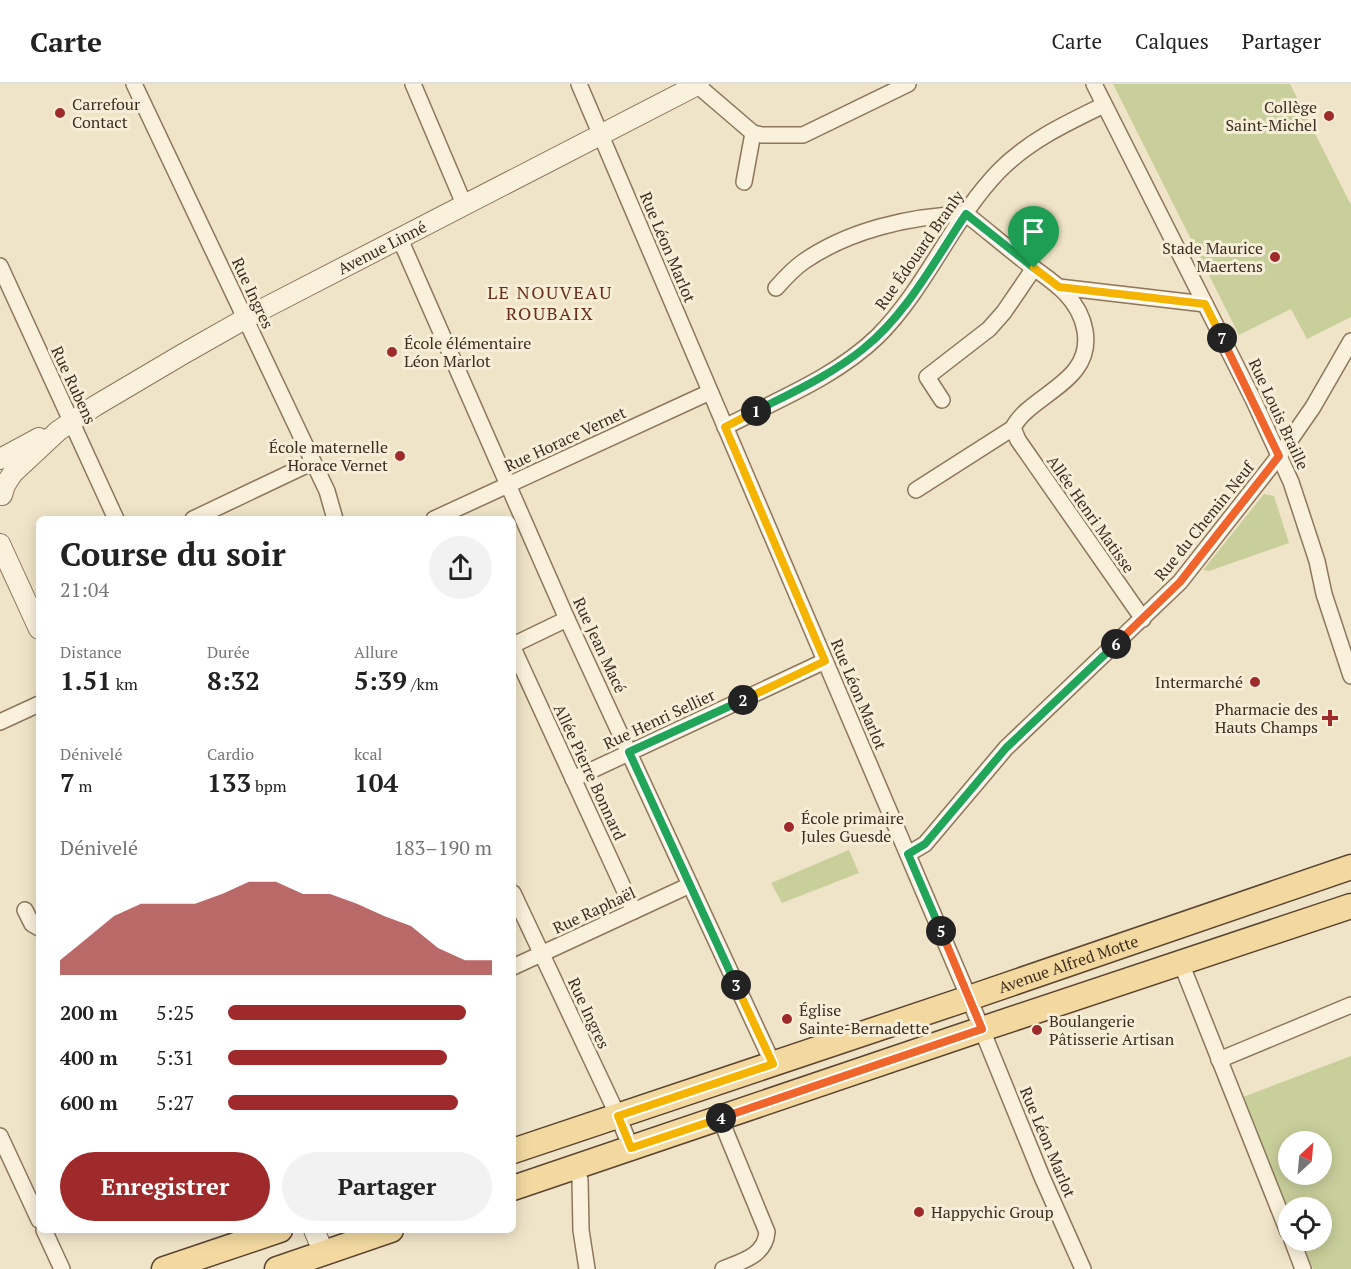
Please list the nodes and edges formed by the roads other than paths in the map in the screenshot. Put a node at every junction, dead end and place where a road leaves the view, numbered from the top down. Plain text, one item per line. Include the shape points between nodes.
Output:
1 (134, 84) edge
2 (413, 84) edge
3 (579, 84) edge
4 (908, 84) edge
5 (1094, 84) edge
6 (698, 85) edge
7 (1104, 105) junction
8 (753, 133) junction
9 (600, 135) junction
10 (744, 182) dead end
11 (464, 204) junction
12 (966, 214) junction
13 (400, 239) junction
14 (0, 266) edge
15 (1034, 268) junction
16 (1059, 287) junction
17 (5, 288) edge
18 (776, 288) dead end
19 (1205, 304) junction
20 (245, 319) junction
21 (1351, 341) edge
22 (710, 392) junction
23 (942, 400) dead end
24 (71, 422) junction
25 (725, 427) junction
26 (1013, 428) junction
27 (1279, 456) junction
28 (0, 459) edge
29 (313, 462) junction
30 (508, 485) junction
31 (916, 490) dead end
32 (1, 496) edge
33 (225, 513) edge
34 (115, 516) edge
35 (209, 516) edge
36 (334, 516) edge
37 (450, 516) edge
38 (0, 544) edge
39 (567, 619) junction
40 (1143, 619) junction
41 (36, 622) edge
42 (516, 644) edge
43 (516, 653) edge
44 (825, 661) junction
45 (1351, 676) edge
46 (36, 705) edge
47 (0, 722) edge
48 (629, 752) junction
49 (573, 779) junction
50 (908, 854) junction
51 (1351, 867) edge
52 (690, 885) junction
53 (516, 900) edge
54 (1351, 906) edge
55 (25, 910) dead end
56 (634, 911) junction
57 (36, 926) edge
58 (541, 954) junction
59 (1180, 963) junction
60 (516, 966) edge
61 (969, 998) junction
62 (1351, 1005) edge
63 (982, 1029) junction
64 (1219, 1060) junction
65 (773, 1064) junction
66 (618, 1116) junction
67 (720, 1118) junction
68 (0, 1136) edge
69 (516, 1147) edge
70 (631, 1148) junction
71 (7, 1167) edge
72 (576, 1167) junction
73 (516, 1187) edge
74 (1278, 1207) edge
75 (36, 1215) edge
76 (45, 1233) edge
77 (271, 1233) edge
78 (315, 1233) edge
79 (382, 1233) edge
80 (1297, 1251) edge
81 (324, 1253) junction
82 (62, 1269) edge
83 (164, 1269) edge
84 (277, 1269) edge
85 (587, 1269) edge
86 (723, 1269) edge
87 (1083, 1269) edge
88 (1304, 1269) edge

1 - 20 street, Rue Ingres
2 - 11 street
3 - 9 street, Rue Léon Marlot
4 - 8 street via 803,135
5 - 7 street, Rue Louis Braille
6 - 8 street
6 - 9 street, Avenue Linné
7 - 12 street, Rue Édouard Branly via 1026,148 993,178
7 - 19 street, Rue Louis Braille
8 - 10 street
9 - 11 street, Avenue Linné
9 - 22 street, Rue Léon Marlot
11 - 13 street, Avenue Linné
12 - 15 street
12 - 18 street via 861,232 805,261
12 - 25 street, Rue Édouard Branly via 906,303 871,342 832,371
13 - 20 street, Avenue Linné
13 - 30 street, Rue Jean Macé
14 - 17 street, Rue Rubens
15 - 16 street
15 - 23 street via 989,329 927,377
16 - 19 street
16 - 26 street via 1073,302 1084,324 1085,351 1070,376
17 - 24 street, Rue Rubens
19 - 27 street, Rue Louis Braille
20 - 24 street, Avenue Linné
20 - 29 street, Rue Ingres
21 - 27 street, Rue du Chemin Neuf
22 - 25 street, Rue Léon Marlot
22 - 30 street, Rue Horace Vernet
24 - 28 street, Avenue Linné
24 - 32 street, Avenue Linné via 18,468
24 - 34 street, Rue Rubens
25 - 44 street, Rue Léon Marlot
26 - 31 street
26 - 40 street, Allée Henri Matisse
27 - 40 street, Rue du Chemin Neuf via 1180,582
27 - 45 street, Rue Louis Braille via 1317,561
29 - 33 street
29 - 36 street, Rue Ingres
30 - 37 street, Rue Horace Vernet
30 - 39 street, Rue Jean Macé
33 - 35 street
38 - 41 street
39 - 42 street, Allée Pierre Bonnard
39 - 48 street, Rue Jean Macé
40 - 50 street, Rue du Chemin Neuf via 1006,748 925,844
43 - 49 street, Allée Pierre Bonnard
44 - 48 street, Rue Henri Sellier
44 - 50 street, Rue Léon Marlot
46 - 47 street
48 - 49 street, Rue Henri Sellier
48 - 52 street, Rue Jean Macé
49 - 56 street, Allée Pierre Bonnard
50 - 61 street, Rue Léon Marlot
51 - 61 main road, Avenue Alfred Motte
52 - 56 street, Rue Raphaël
52 - 65 street, Rue Jean Macé
53 - 58 street, Rue Ingres
54 - 59 main road, Avenue Alfred Motte
55 - 57 street
56 - 58 street, Rue Raphaël
58 - 60 street, Rue Raphaël
58 - 66 street, Rue Ingres
59 - 63 main road, Avenue Alfred Motte
59 - 64 street
61 - 63 street, Rue Léon Marlot
61 - 65 main road, Avenue Alfred Motte
62 - 64 street
63 - 67 main road, Avenue Alfred Motte
63 - 87 street, Rue Léon Marlot
64 - 74 street
65 - 66 main road, Avenue Alfred Motte
66 - 69 main road, Avenue Alfred Motte
66 - 70 street, Rue Ingres
67 - 70 main road, Avenue Alfred Motte
67 - 86 street via 767,1232 764,1246 756,1254
68 - 71 street
70 - 72 main road, Avenue Alfred Motte
71 - 75 street
72 - 73 main road, Avenue Alfred Motte
72 - 85 street
76 - 82 street
77 - 83 main road
78 - 81 street
79 - 81 main road
80 - 88 street
81 - 84 main road

